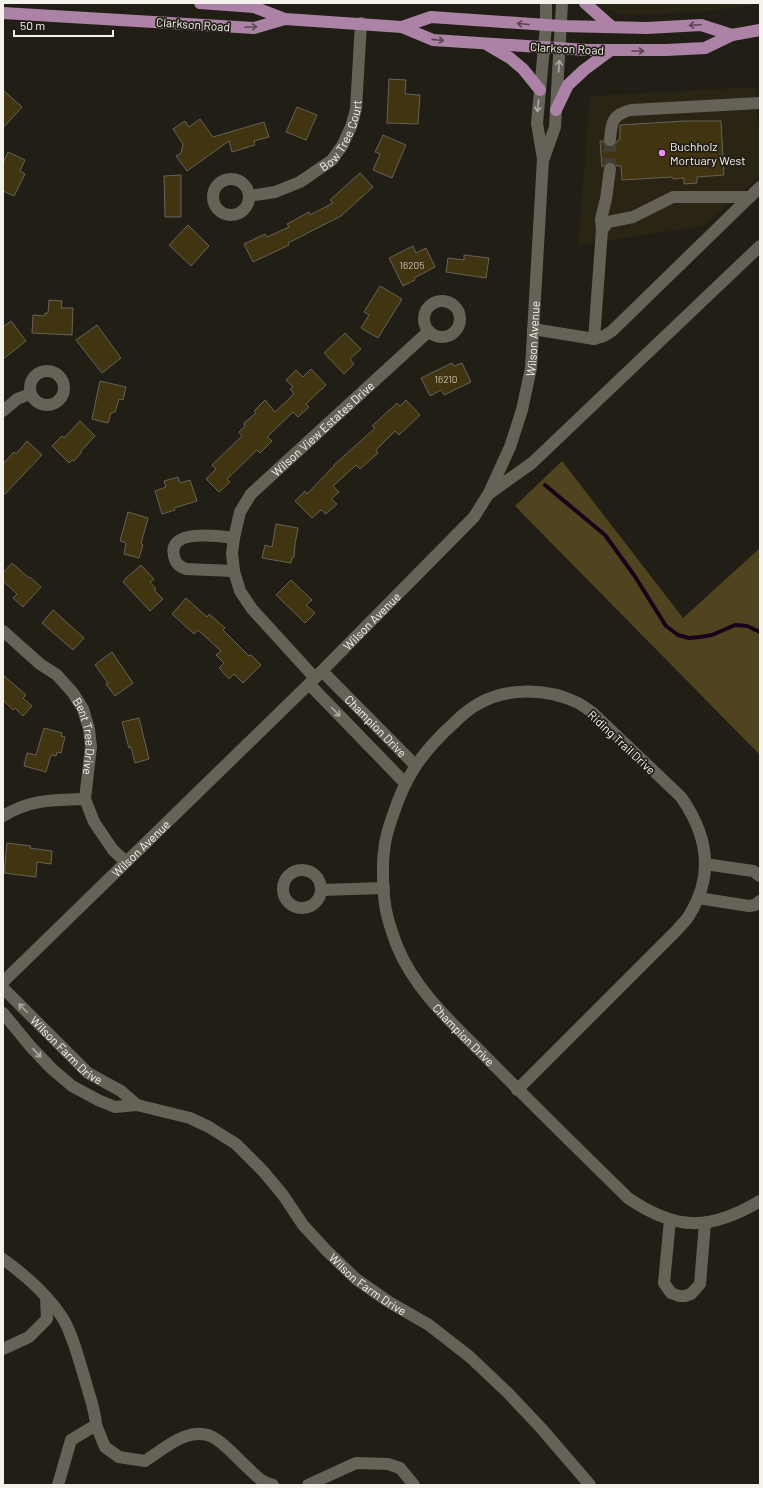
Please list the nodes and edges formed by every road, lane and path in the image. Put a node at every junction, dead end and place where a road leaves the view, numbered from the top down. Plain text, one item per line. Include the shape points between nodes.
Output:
1 (200, 3) edge
2 (546, 3) edge
3 (562, 3) edge
4 (586, 3) edge
5 (3, 13) edge
6 (285, 19) junction
7 (360, 23) junction
8 (402, 26) junction
9 (546, 26) junction
10 (561, 26) junction
11 (612, 27) junction
12 (760, 30) edge
13 (732, 35) junction
14 (485, 43) junction
15 (544, 47) junction
16 (560, 48) junction
17 (611, 50) junction
18 (540, 90) junction
19 (760, 103) edge
20 (556, 110) junction
21 (610, 140) tunnel mouth
22 (543, 159) junction
23 (610, 169) tunnel mouth
24 (760, 187) edge
25 (249, 196) dead end
26 (750, 197) junction
27 (602, 230) junction
28 (760, 246) edge
29 (533, 329) junction
30 (428, 331) dead end
31 (594, 339) junction
32 (30, 394) dead end
33 (3, 411) edge
34 (489, 493) junction
35 (234, 538) junction
36 (234, 570) junction
37 (3, 631) edge
38 (316, 678) junction
39 (415, 765) junction
40 (405, 783) junction
41 (85, 799) junction
42 (3, 816) edge
43 (126, 862) junction
44 (705, 864) junction
45 (760, 876) edge
46 (384, 888) junction
47 (321, 890) dead end
48 (698, 898) junction
49 (760, 901) edge
50 (3, 982) edge
51 (3, 988) edge
52 (3, 1013) edge
53 (517, 1090) junction
54 (137, 1105) junction
55 (760, 1201) edge
56 (670, 1220) junction
57 (705, 1223) junction
58 (3, 1259) edge
59 (46, 1297) junction
60 (3, 1349) edge
61 (96, 1425) junction
62 (58, 1485) edge
63 (273, 1485) edge
64 (308, 1485) edge
65 (414, 1485) edge
66 (590, 1485) edge

1 - 6 main road, Clarkson Road via 254,6
2 - 9 street, Wilson Avenue
3 - 10 street, Wilson Avenue
4 - 11 main road
5 -> 6 main road, Clarkson Road via 254,28
6 - 7 main road, Clarkson Road
7 - 8 main road, Clarkson Road
7 - 25 street, Bow Tree Court via 356,110 342,146 332,160 300,182 275,192
9 -> 8 main road, Clarkson Road via 431,17
8 -> 14 main road, Clarkson Road via 433,40
9 - 10 main road, Clarkson Road
9 - 15 street, Wilson Avenue
10 - 11 main road, Clarkson Road
10 - 16 street, Wilson Avenue
13 -> 11 main road, Clarkson Road via 701,25
12 - 13 main road, Clarkson Road
17 -> 13 main road, Clarkson Road via 705,48
14 - 15 main road, Clarkson Road
14 - 18 main road via 523,69
15 - 16 main road, Clarkson Road
15 - 18 street, Wilson Avenue
16 - 17 main road, Clarkson Road
20 -> 16 street, Wilson Avenue
17 - 20 main road via 568,85
18 -> 22 street, Wilson Avenue via 537,123
19 - 21 street via 621,112 610,127
20 - 22 street, Wilson Avenue via 555,127
22 - 29 street, Wilson Avenue
23 - 27 street via 601,219
24 - 26 street
26 - 27 street via 673,197 633,217 608,222
26 - 31 street via 612,331
27 - 31 street
28 - 34 street via 532,463
29 - 31 street
29 - 34 street, Wilson Avenue via 531,368 522,410 510,447
30 - 35 street, Wilson View Estates Drive via 251,494 240,512
32 - 33 street via 8,405
34 - 38 street, Wilson Avenue via 474,517
35 - 36 street, Wilson View Estates Drive
35 - 36 street via 182,538 176,543 173,552 177,563 186,569
36 - 38 street, Wilson View Estates Drive via 240,591 252,609
37 - 41 street, Bent Tree Drive via 40,664 57,675 83,709 91,747
38 - 39 street, Champion Drive
38 -> 40 street, Champion Drive
38 - 43 street, Wilson Avenue
39 - 40 street, Champion Drive
39 - 44 street, Riding Trail Drive via 444,731 478,704 517,692 559,696 579,703 594,714 680,796 691,811 704,845
40 - 46 street, Champion Drive via 384,850
41 - 42 street via 49,800 23,805
41 - 43 street, Bent Tree Drive via 94,822 113,850
43 - 50 street, Wilson Avenue
44 - 45 street via 753,871
44 - 48 street, Riding Trail Drive via 706,874
46 - 47 street
46 - 53 street, Champion Drive via 385,910 390,927 415,979 434,1004
48 - 49 street via 749,906
48 - 53 street, Riding Trail Drive via 690,914 676,930
54 -> 51 street, Wilson Farm Drive via 121,1091 88,1072
52 -> 54 street, Wilson Farm Drive via 41,1058 72,1086 115,1107
53 - 56 street, Champion Drive via 628,1198 655,1215
54 - 66 street, Wilson Farm Drive via 190,1118 236,1144 283,1195 303,1225 356,1279 429,1325 470,1357 527,1413
55 - 57 street, Champion Drive via 719,1221
56 - 57 street, Champion Drive
56 - 57 street via 664,1283 672,1293 679,1296 691,1294 700,1284
58 - 59 street
59 - 60 street via 47,1319 29,1337
59 - 61 street via 62,1318 77,1353 96,1412
61 - 62 street via 71,1440
61 - 63 street via 105,1448 119,1457 145,1461 175,1442 191,1435 203,1434 216,1439 257,1477 266,1484
64 - 65 street via 356,1463 388,1464 400,1468

